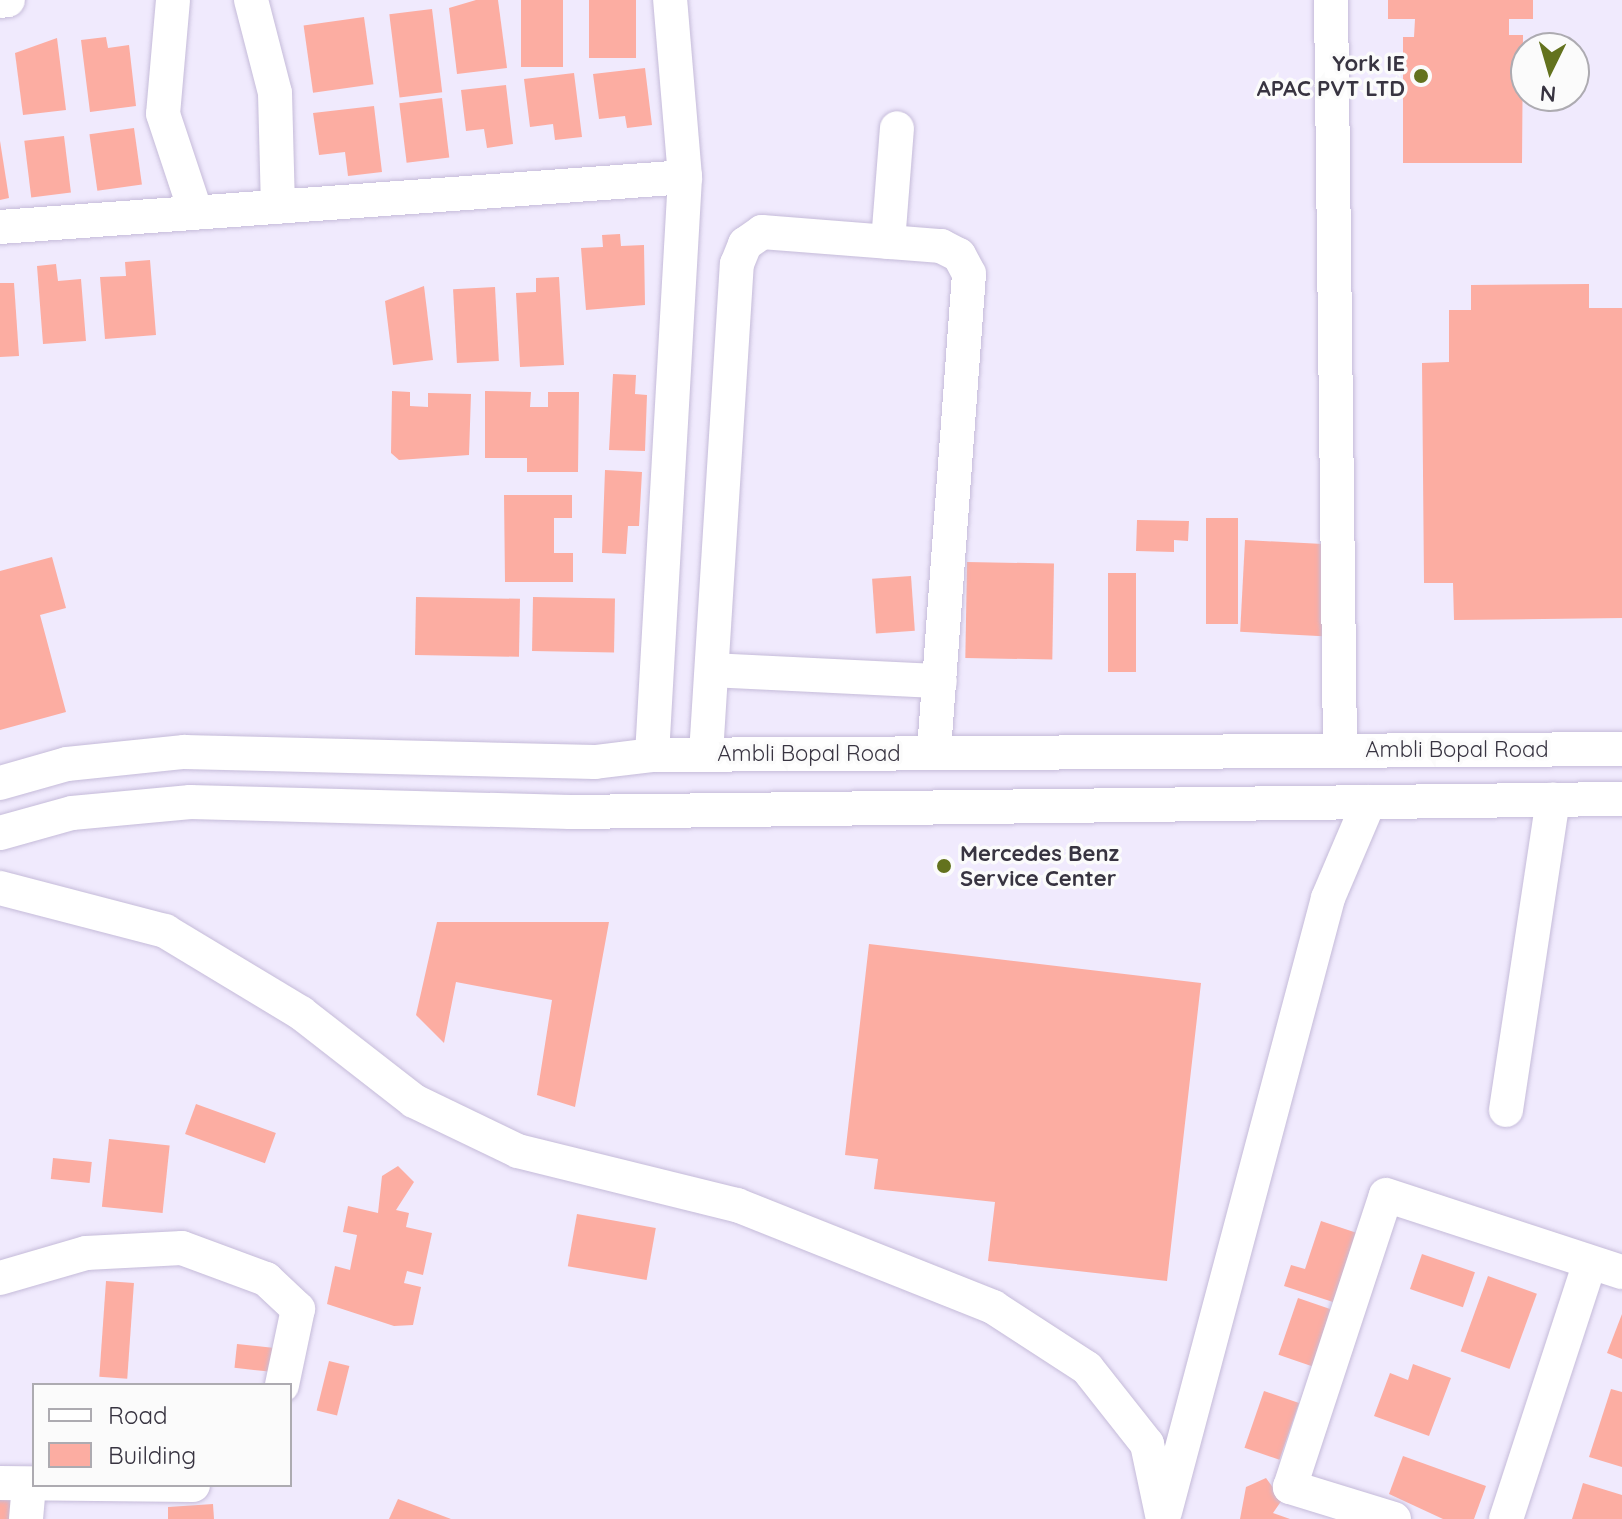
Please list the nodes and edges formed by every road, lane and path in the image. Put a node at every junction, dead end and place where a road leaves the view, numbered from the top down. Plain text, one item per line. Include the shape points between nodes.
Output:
1 (8, 0) edge
2 (173, 0) edge
3 (251, 0) edge
4 (670, 0) edge
5 (1331, 0) edge
6 (0, 1) edge
7 (897, 128) dead end
8 (685, 177) junction
9 (278, 207) junction
10 (196, 213) junction
11 (0, 227) edge
12 (888, 242) junction
13 (712, 670) junction
14 (940, 681) junction
15 (1622, 749) edge
16 (1340, 751) junction
17 (934, 753) junction
18 (706, 754) junction
19 (652, 755) junction
20 (0, 783) edge
21 (1622, 799) edge
22 (1553, 800) junction
23 (1369, 802) junction
24 (0, 833) edge
25 (0, 888) edge
26 (1506, 1110) dead end
27 (1606, 1267) edge
28 (0, 1278) edge
29 (282, 1383) edge
30 (161, 1487) edge
31 (18, 1496) edge
32 (1163, 1518) edge
33 (1394, 1519) edge
34 (1506, 1519) edge

1 - 6 street
2 - 10 street via 163,114
3 - 9 street via 275,93
4 - 8 street
5 - 16 street
7 - 12 street
8 - 9 street
8 - 19 street
9 - 10 street
10 - 11 street
12 - 13 street via 762,232 745,244 737,264
12 - 14 street via 941,246 959,255 969,274
13 - 14 street
13 - 18 street
14 - 17 street
15 - 16 street, Ambli Bopal Road
16 - 17 street, Ambli Bopal Road
17 - 18 street, Ambli Bopal Road
18 - 19 street, Ambli Bopal Road
19 - 20 street, Ambli Bopal Road via 595,762 184,752 67,764
21 - 22 street
22 - 23 street
22 - 26 street
23 - 24 street via 570,812 190,802 72,813
23 - 32 street via 1328,898
25 - 32 street via 165,931 301,1013 414,1101 518,1151 737,1205 993,1307 1087,1368 1147,1444
27 - 33 street via 1386,1195 1290,1487
27 - 34 street
28 - 29 street via 86,1253 182,1248 266,1279 298,1309
30 - 31 street

